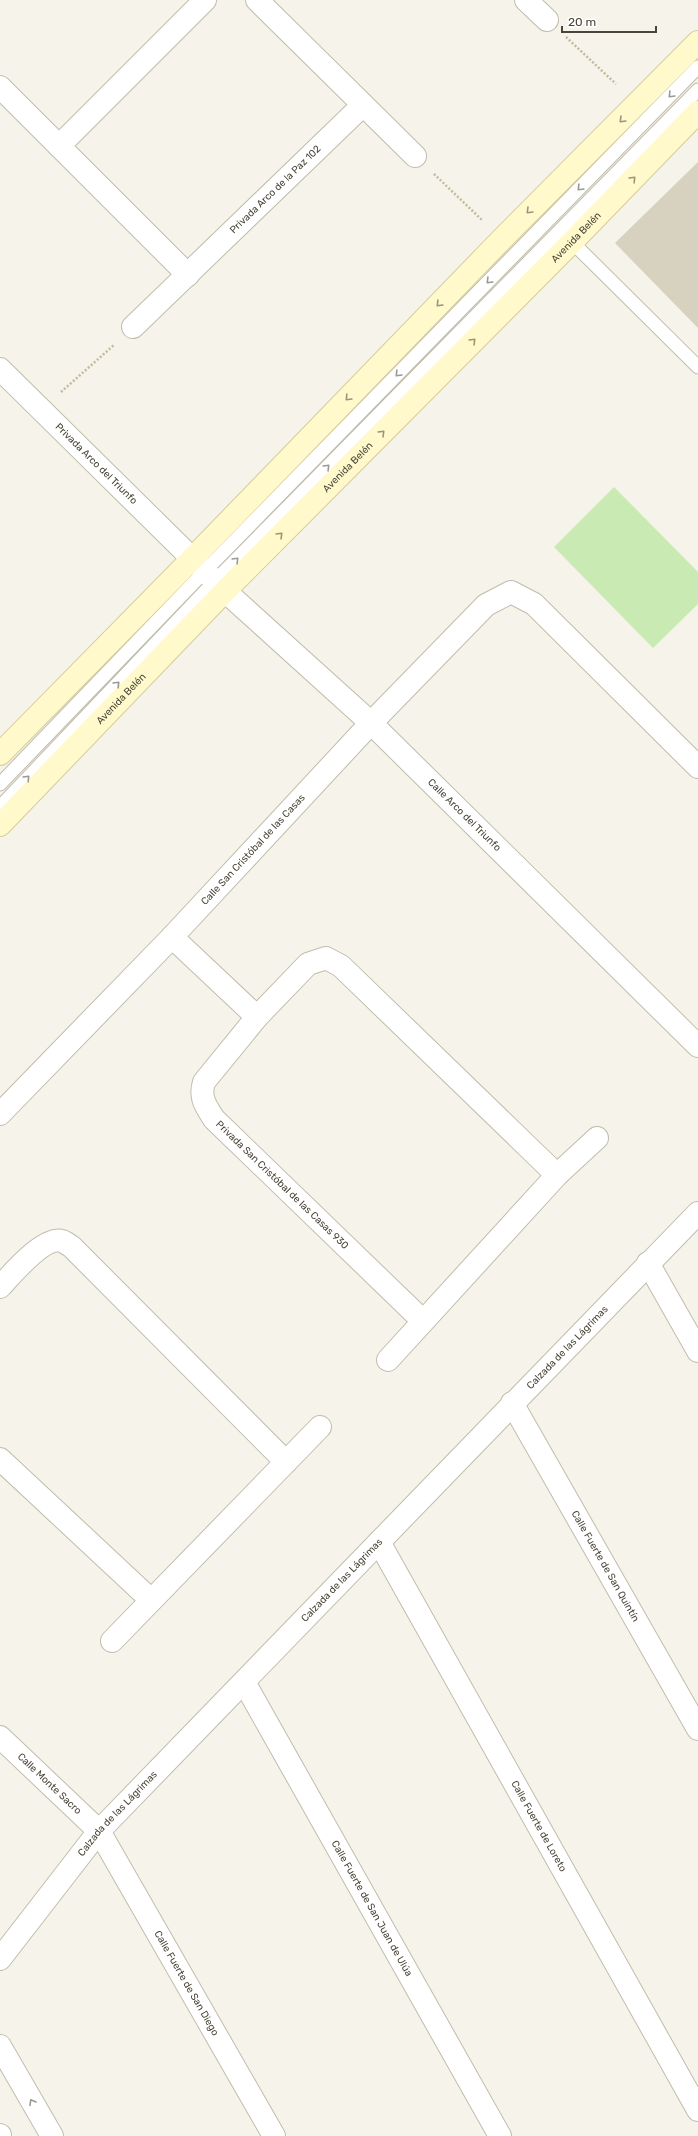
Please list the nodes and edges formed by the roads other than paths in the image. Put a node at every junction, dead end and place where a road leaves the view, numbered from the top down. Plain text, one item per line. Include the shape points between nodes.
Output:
1 (205, 0) edge
2 (257, 0) edge
3 (526, 0) edge
4 (547, 20) road end
5 (698, 42) edge
6 (698, 67) edge
7 (0, 89) edge
8 (698, 90) edge
9 (363, 105) junction
10 (698, 112) edge
11 (59, 146) junction
12 (415, 156) road end
13 (572, 242) junction
14 (188, 275) junction
15 (133, 327) road end
16 (698, 367) edge
17 (0, 369) edge
18 (209, 575) junction
19 (371, 723) junction
20 (0, 754) edge
21 (698, 767) edge
22 (0, 784) edge
23 (0, 806) edge
24 (0, 825) edge
25 (172, 937) junction
26 (257, 1017) junction
27 (698, 1046) edge
28 (0, 1114) edge
29 (597, 1138) dead end
30 (557, 1175) junction
31 (698, 1213) edge
32 (648, 1263) junction
33 (0, 1287) edge
34 (423, 1321) junction
35 (698, 1351) edge
36 (388, 1360) dead end
37 (512, 1403) junction
38 (320, 1427) dead end
39 (0, 1458) edge
40 (286, 1462) junction
41 (380, 1542) junction
42 (151, 1600) junction
43 (112, 1640) dead end
44 (244, 1682) junction
45 (698, 1729) edge
46 (0, 1737) edge
47 (99, 1830) junction
48 (0, 1959) edge
49 (0, 2046) edge
50 (690, 2080) edge
51 (698, 2110) edge
52 (52, 2136) edge
53 (274, 2136) edge
54 (500, 2136) edge

1 - 11 street
2 - 9 street
3 - 4 street
5 -> 18 main road, Avenida Belén via 502,239
6 -> 18 lane
7 - 11 street
18 -> 8 lane
9 - 12 street
9 - 14 street, Privada Arco de la Paz 102
13 -> 10 main road, Avenida Belén
11 - 14 street
13 - 16 lane
18 -> 13 main road, Avenida Belén
14 - 15 street, Privada Arco de la Paz 102
17 - 18 street, Privada Arco del Triunfo
18 - 19 street, Calle Arco del Triunfo
18 - 20 main road, Avenida Belén
18 - 22 lane
23 -> 18 lane
18 - 24 main road, Avenida Belén
19 - 21 street, Calle San Cristóbal de las Casas via 486,606 511,592 534,604
19 - 25 street, Calle San Cristóbal de las Casas
19 - 27 street, Calle Arco del Triunfo
25 - 26 street
25 - 28 street, Calle San Cristóbal de las Casas
26 - 30 street, Privada San Cristóbal de las Casas 930 via 308,964 326,958 341,966
26 - 34 street, Privada San Cristóbal de las Casas 930 via 204,1082 201,1092 203,1102 214,1119
29 - 30 street
30 - 34 street
31 - 32 street, Calzada de las Lágrimas
32 - 35 street
32 - 37 street, Calzada de las Lágrimas
33 - 40 street via 38,1250 54,1241 62,1241 72,1247
34 - 36 street
37 - 41 street, Calzada de las Lágrimas
37 - 45 street, Calle Fuerte de San Quintín
38 - 40 street
39 - 42 street
40 - 42 street
41 - 44 street, Calzada de las Lágrimas
41 - 50 street, Calle Fuerte de Loreto
42 - 43 street
44 - 47 street, Calzada de las Lágrimas
44 - 54 street, Calle Fuerte de San Juan de Ulúa
46 - 47 street, Calle Monte Sacro
47 - 48 street, Calzada de las Lágrimas
47 - 53 street, Calle Fuerte de San Diego
52 -> 49 street
50 - 51 street, Calle Fuerte de Loreto

